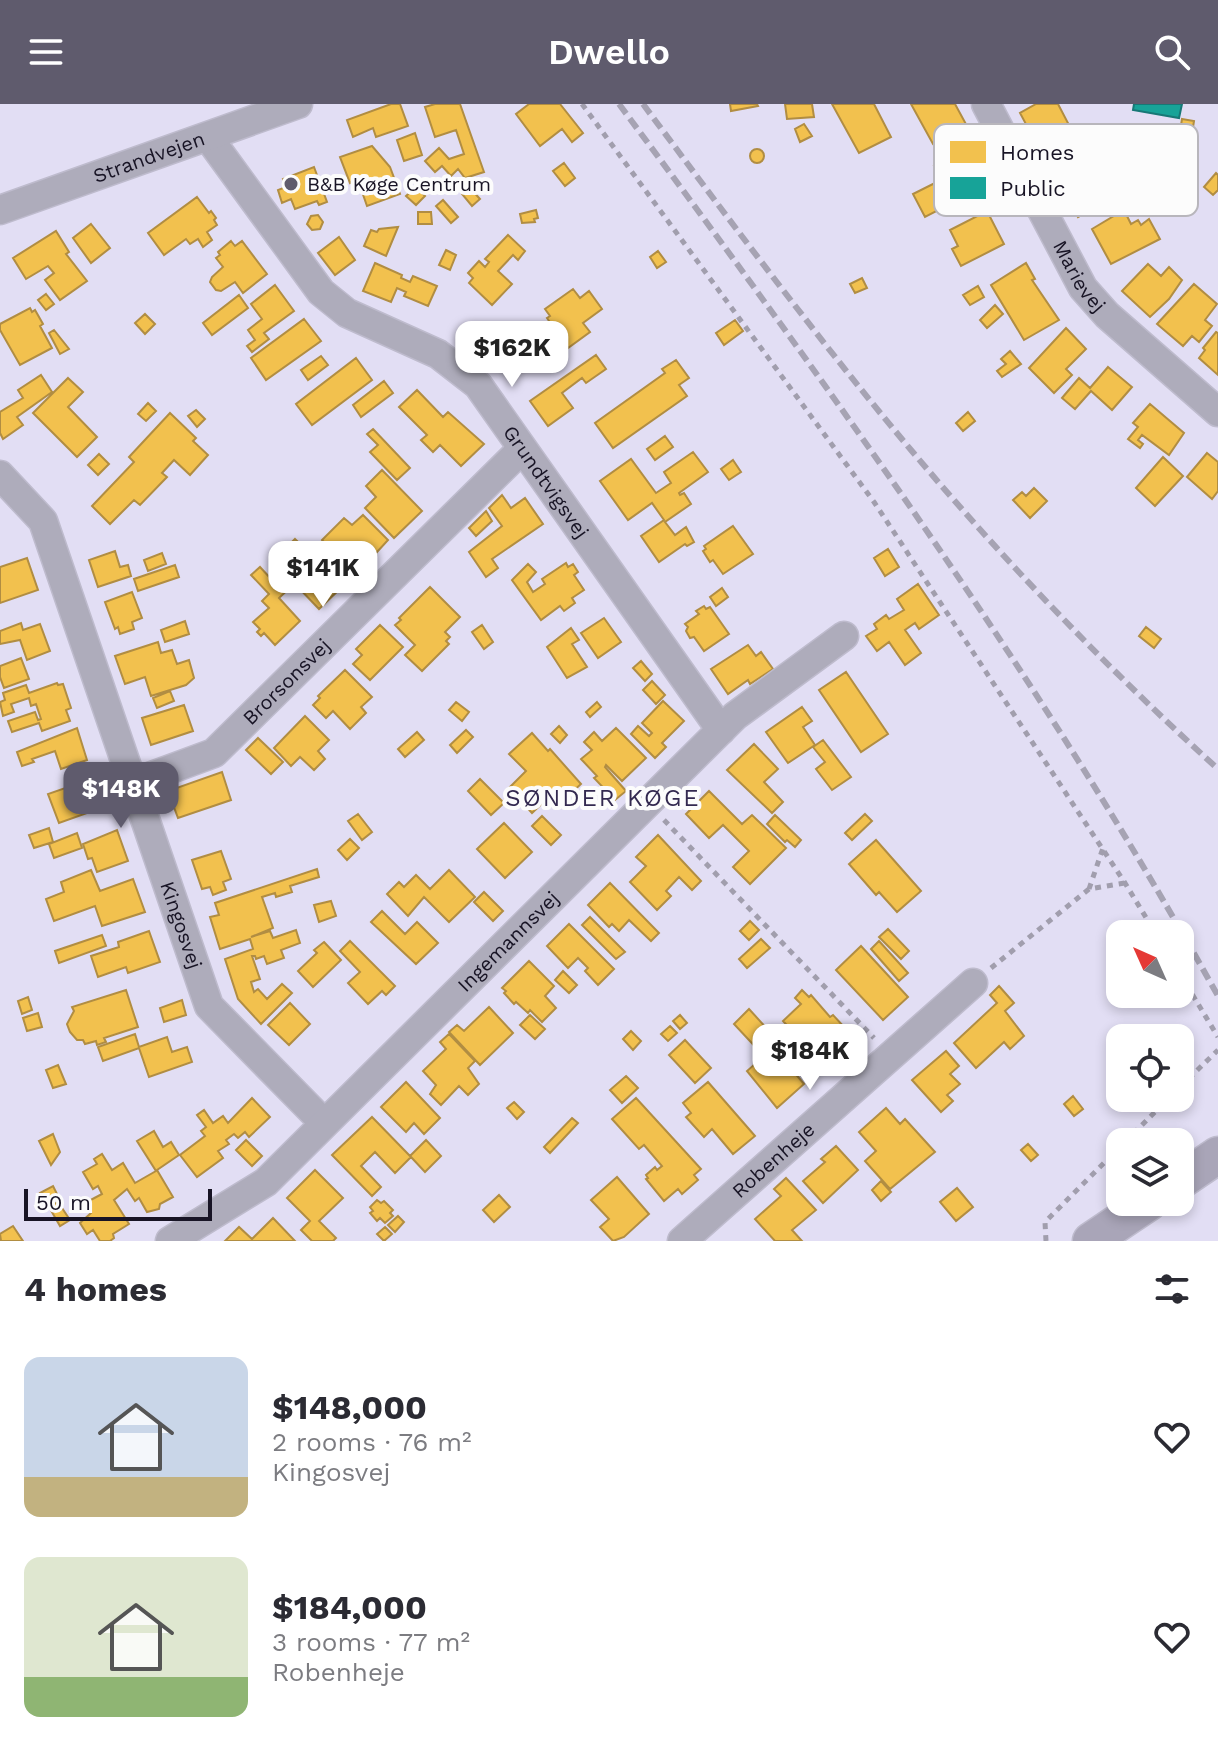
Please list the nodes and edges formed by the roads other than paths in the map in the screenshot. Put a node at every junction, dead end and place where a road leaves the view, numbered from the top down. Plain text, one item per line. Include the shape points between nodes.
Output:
1 (298, 104) edge
2 (986, 104) edge
3 (997, 124) edge
4 (208, 137) junction
5 (0, 210) edge
6 (1045, 216) edge
7 (1218, 412) edge
8 (522, 449) junction
9 (0, 475) edge
10 (844, 636) dead end
11 (721, 730) junction
12 (133, 783) junction
13 (973, 983) road end
14 (324, 1123) junction
15 (1217, 1156) edge
16 (1194, 1172) edge
17 (1128, 1216) edge
18 (170, 1241) edge
19 (682, 1241) edge
20 (1091, 1241) edge

1 - 4 street, Strandvejen
2 - 3 street, Marievej
4 - 5 street, Strandvejen
4 - 8 street, Grundtvigsvej via 321,292 347,313 438,354 478,385
6 - 7 street, Marievej via 1083,288
8 - 11 street, Grundtvigsvej
8 - 12 street, Brorsonsvej via 214,753
9 - 12 street, Kingosvej via 43,521
10 - 11 street, Ingemannsvej
11 - 14 street, Ingemannsvej
12 - 14 street, Kingosvej via 209,1006
13 - 19 street, Robenheje
14 - 18 street, Ingemannsvej via 266,1182
15 - 16 main road
17 - 20 main road

